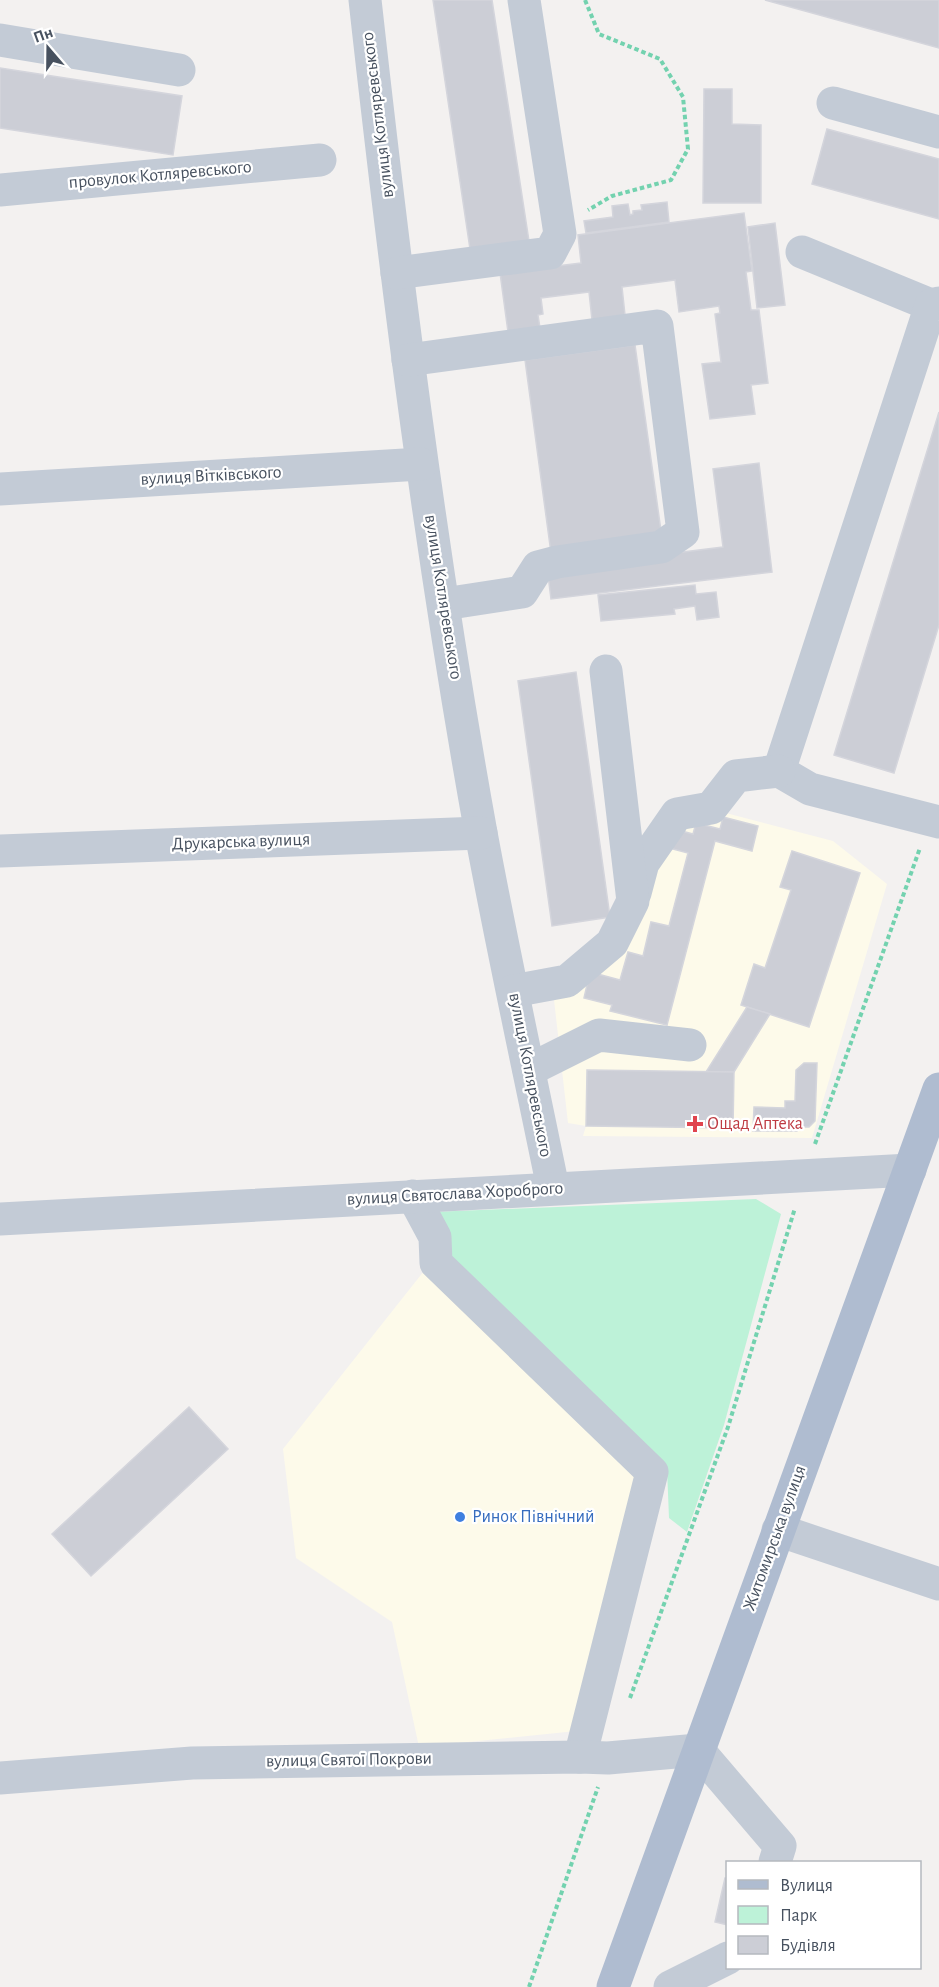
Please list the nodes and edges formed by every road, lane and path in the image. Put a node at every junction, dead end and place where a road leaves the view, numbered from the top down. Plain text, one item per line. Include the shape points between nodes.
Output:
1 (365, 0) edge
2 (524, 0) edge
3 (585, 0) edge
4 (0, 40) edge
5 (179, 70) dead end
6 (833, 104) dead end
7 (939, 132) edge
8 (320, 160) dead end
9 (0, 190) edge
10 (560, 234) junction
11 (802, 252) dead end
12 (397, 273) junction
13 (935, 304) edge
14 (408, 360) junction
15 (421, 464) junction
16 (0, 489) edge
17 (444, 604) junction
18 (606, 671) dead end
19 (778, 771) junction
20 (935, 820) edge
21 (481, 833) junction
22 (0, 851) edge
23 (633, 901) junction
24 (513, 991) junction
25 (690, 1045) dead end
26 (529, 1070) junction
27 (939, 1089) edge
28 (910, 1170) junction
29 (804, 1175) junction
30 (553, 1188) junction
31 (413, 1196) junction
32 (0, 1219) edge
33 (778, 1530) junction
34 (939, 1584) edge
35 (628, 1703) dead end
36 (698, 1750) junction
37 (594, 1757) junction
38 (0, 1778) edge
39 (776, 1861) edge
40 (726, 1959) edge
41 (530, 1987) edge
42 (613, 1987) edge
43 (670, 1987) edge

1 - 12 street, вулиця Котляревського
2 - 10 street
3 - 10 path via 599,34 660,59 683,97 688,148 670,180 612,196 570,221
4 - 5 street
6 - 7 street
8 - 9 street, провулок Котляревського
10 - 12 street via 550,253
11 - 13 street
12 - 14 street, вулиця Котляревського
13 - 19 street
14 - 15 street, вулиця Котляревського
14 - 17 street via 657,326 682,532 661,547 538,567 522,592
15 - 16 street, вулиця Вітківського
15 - 17 street, вулиця Котляревського
17 - 21 street, вулиця Котляревського
18 - 23 street
19 - 20 street via 810,789
19 - 23 street via 736,776 711,808 677,814 643,863
20 - 29 path
21 - 22 street, Друкарська вулиця
21 - 24 street, вулиця Котляревського
23 - 24 street via 612,943 567,981
24 - 26 street, вулиця Котляревського
25 - 26 street via 598,1035
26 - 30 street, вулиця Котляревського
27 - 28 main road, Житомирська вулиця
28 - 29 street, вулиця Святослава Хороброго
28 - 33 main road, Житомирська вулиця
29 - 30 street, вулиця Святослава Хороброго
29 - 35 path via 728,1427
30 - 31 street, вулиця Святослава Хороброго
31 - 32 street, вулиця Святослава Хороброго
31 - 37 street via 435,1238 436,1263 652,1472
33 - 34 street
33 - 36 main road, Житомирська вулиця
36 - 37 street, вулиця Святої Покрови
36 - 39 street via 780,1846
36 - 42 main road, Житомирська вулиця
37 - 38 street, вулиця Святої Покрови via 192,1763
37 - 41 path
40 - 43 street

